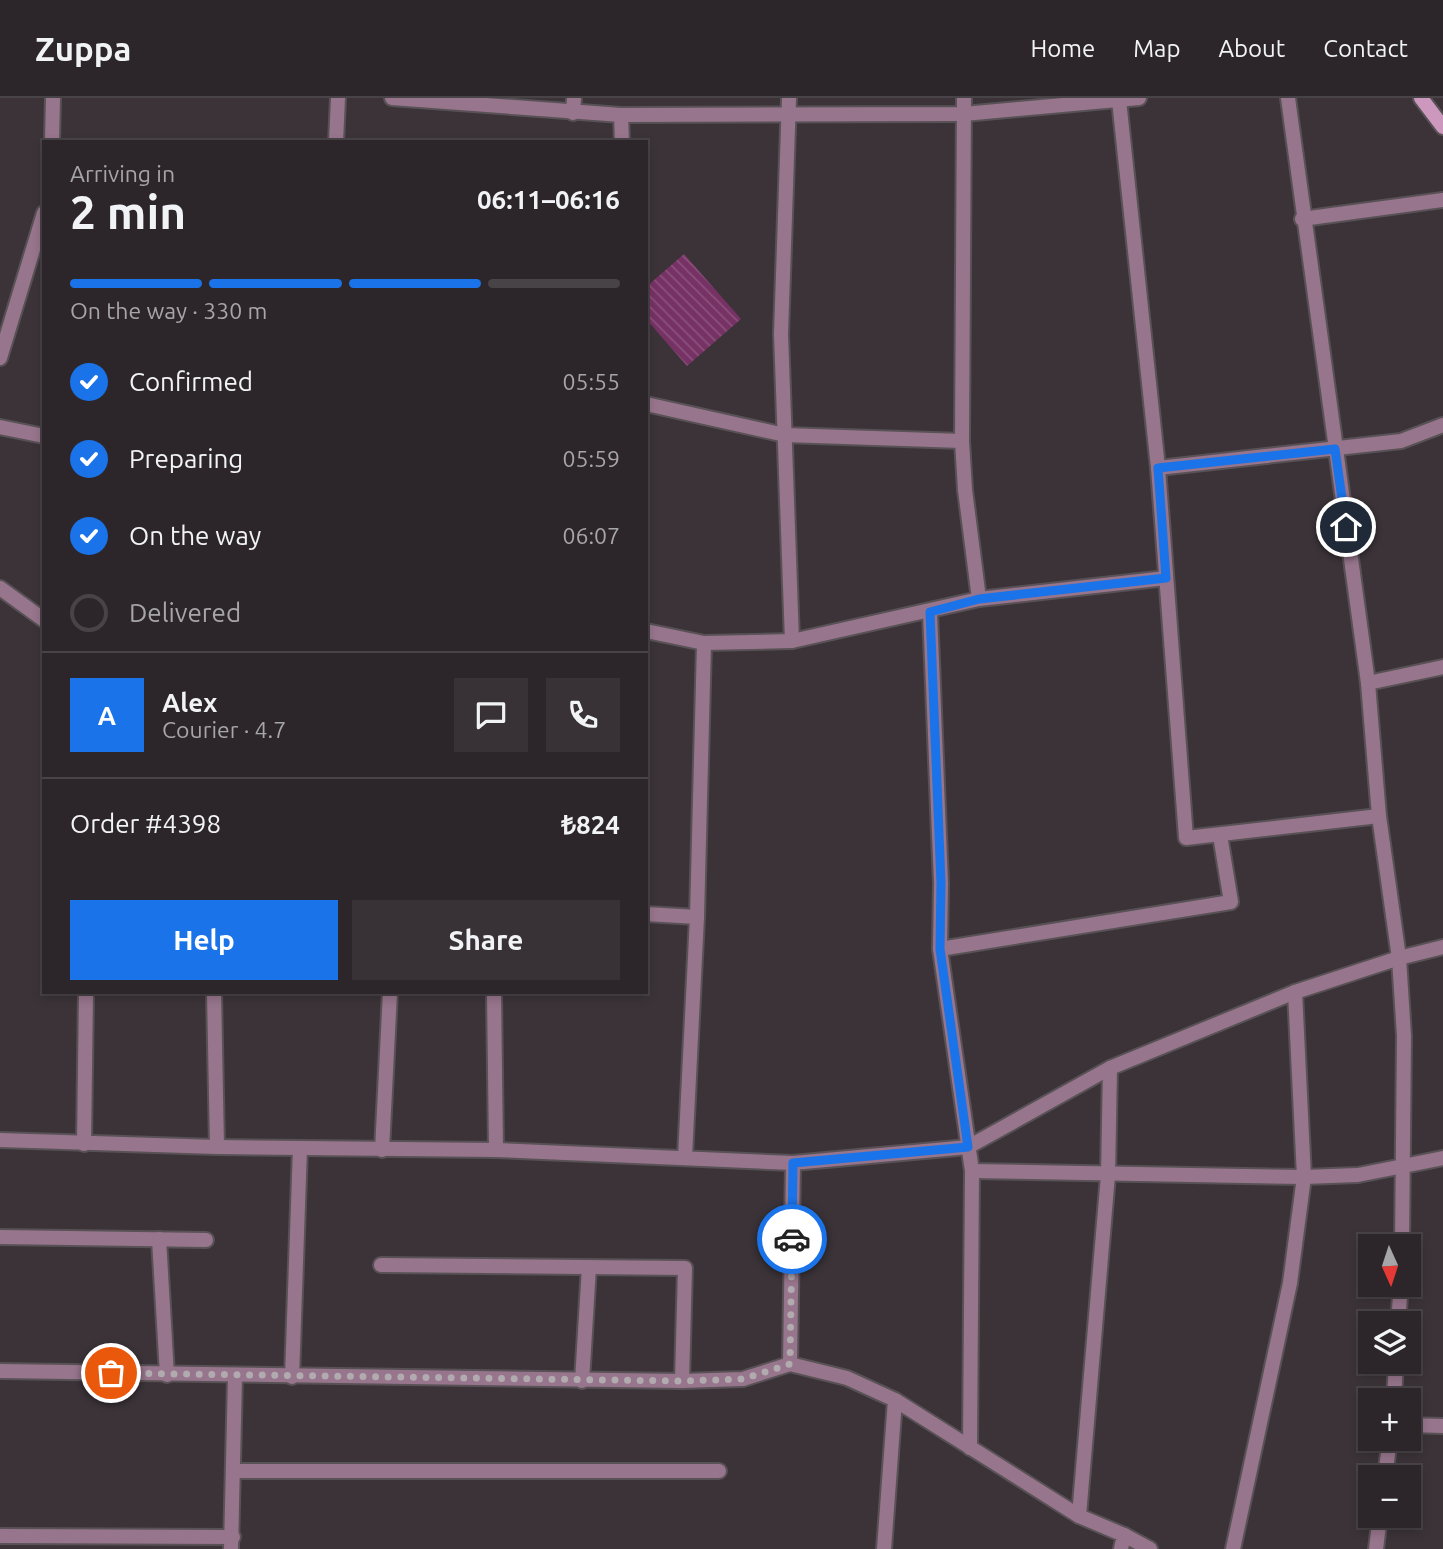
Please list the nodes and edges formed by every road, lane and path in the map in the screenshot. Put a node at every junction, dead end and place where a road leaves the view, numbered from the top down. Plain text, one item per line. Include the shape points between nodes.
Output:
1 (53, 98) edge
2 (338, 98) edge
3 (391, 98) edge
4 (789, 98) edge
5 (964, 98) edge
6 (1139, 98) edge
7 (1288, 98) edge
8 (1421, 98) edge
9 (1119, 100) junction
10 (573, 105) edge
11 (788, 114) junction
12 (964, 114) junction
13 (621, 115) junction
14 (1443, 127) edge
15 (52, 140) edge
16 (336, 140) edge
17 (622, 140) edge
18 (1443, 200) edge
19 (1302, 219) junction
20 (42, 225) edge
21 (39, 244) edge
22 (0, 358) edge
23 (648, 404) edge
24 (1443, 425) edge
25 (0, 427) edge
26 (785, 435) junction
27 (42, 436) edge
28 (962, 441) junction
29 (1335, 449) junction
30 (1158, 468) junction
31 (1166, 578) junction
32 (0, 588) edge
33 (979, 599) junction
34 (930, 612) junction
35 (42, 619) edge
36 (648, 631) edge
37 (792, 641) junction
38 (704, 643) junction
39 (1443, 667) edge
40 (1368, 683) junction
41 (1380, 816) junction
42 (1220, 835) junction
43 (648, 914) edge
44 (697, 917) junction
45 (1443, 947) edge
46 (940, 949) junction
47 (1399, 958) junction
48 (1295, 992) junction
49 (86, 994) edge
50 (214, 994) edge
51 (390, 994) edge
52 (494, 994) edge
53 (1110, 1068) junction
54 (0, 1140) edge
55 (83, 1144) junction
56 (217, 1147) junction
57 (968, 1147) junction
58 (300, 1148) junction
59 (382, 1150) junction
60 (496, 1150) junction
61 (685, 1157) junction
62 (1443, 1158) edge
63 (793, 1163) junction
64 (1404, 1165) junction
65 (972, 1171) junction
66 (1108, 1175) junction
67 (1304, 1177) junction
68 (1402, 1234) edge
69 (0, 1237) edge
70 (159, 1239) junction
71 (206, 1240) dead end
72 (381, 1265) dead end
73 (589, 1267) junction
74 (790, 1364) junction
75 (0, 1371) edge
76 (167, 1375) junction
77 (235, 1376) junction
78 (292, 1377) junction
79 (582, 1381) junction
80 (682, 1381) junction
81 (895, 1399) junction
82 (1421, 1425) edge
83 (1443, 1426) edge
84 (970, 1448) junction
85 (234, 1471) junction
86 (719, 1471) dead end
87 (1079, 1516) junction
88 (1379, 1528) edge
89 (0, 1536) edge
90 (1123, 1542) edge
91 (232, 1543) edge
92 (884, 1549) edge
93 (1150, 1549) edge
94 (1233, 1549) edge
95 (1376, 1549) edge

1 - 15 street
2 - 16 street
3 - 10 street
4 - 11 street
5 - 12 street
6 - 9 street
7 - 19 street
8 - 14 street
9 - 12 street
9 - 30 street
10 - 13 street
11 - 12 street
11 - 13 street
11 - 26 street via 782,334
12 - 28 street
13 - 17 street
18 - 19 street
19 - 29 street
20 - 21 street
21 - 22 street
23 - 26 street
24 - 29 street via 1401,441
25 - 27 street
26 - 28 street
26 - 37 street
28 - 33 street
29 - 30 street
29 - 40 street
30 - 31 street
31 - 33 street
31 - 42 street via 1186,838
32 - 35 street
33 - 34 street
34 - 37 street
34 - 46 street
36 - 38 street
37 - 38 street
38 - 44 street
39 - 40 street
40 - 41 street
41 - 42 street
41 - 47 street
42 - 46 street via 1231,902
43 - 44 street
44 - 61 street
45 - 47 street
46 - 57 street
47 - 48 street
47 - 64 street
48 - 53 street
48 - 67 street
49 - 55 street
50 - 56 street
51 - 59 street
52 - 60 street
53 - 57 street
53 - 66 street
54 - 55 street
55 - 56 street
56 - 58 street
57 - 63 street
57 - 65 street
58 - 59 street
58 - 78 street
59 - 60 street
60 - 61 street
61 - 63 street
62 - 64 street
63 - 74 street
64 - 67 street via 1357,1175
64 - 68 street
65 - 66 street
65 - 84 street
66 - 67 street
66 - 87 street
67 - 94 street via 1290,1283
69 - 70 street
70 - 71 street
70 - 76 street
72 - 73 street
73 - 79 street
73 - 80 street via 685,1268
74 - 80 street via 743,1379
74 - 81 street via 847,1378
75 - 76 street
76 - 77 street
77 - 78 street
77 - 85 street
78 - 79 street
79 - 80 street
81 - 84 street
81 - 92 street
82 - 83 street
84 - 87 street
85 - 86 street
85 - 91 street
87 - 90 street
88 - 95 street
89 - 91 street
90 - 93 street

